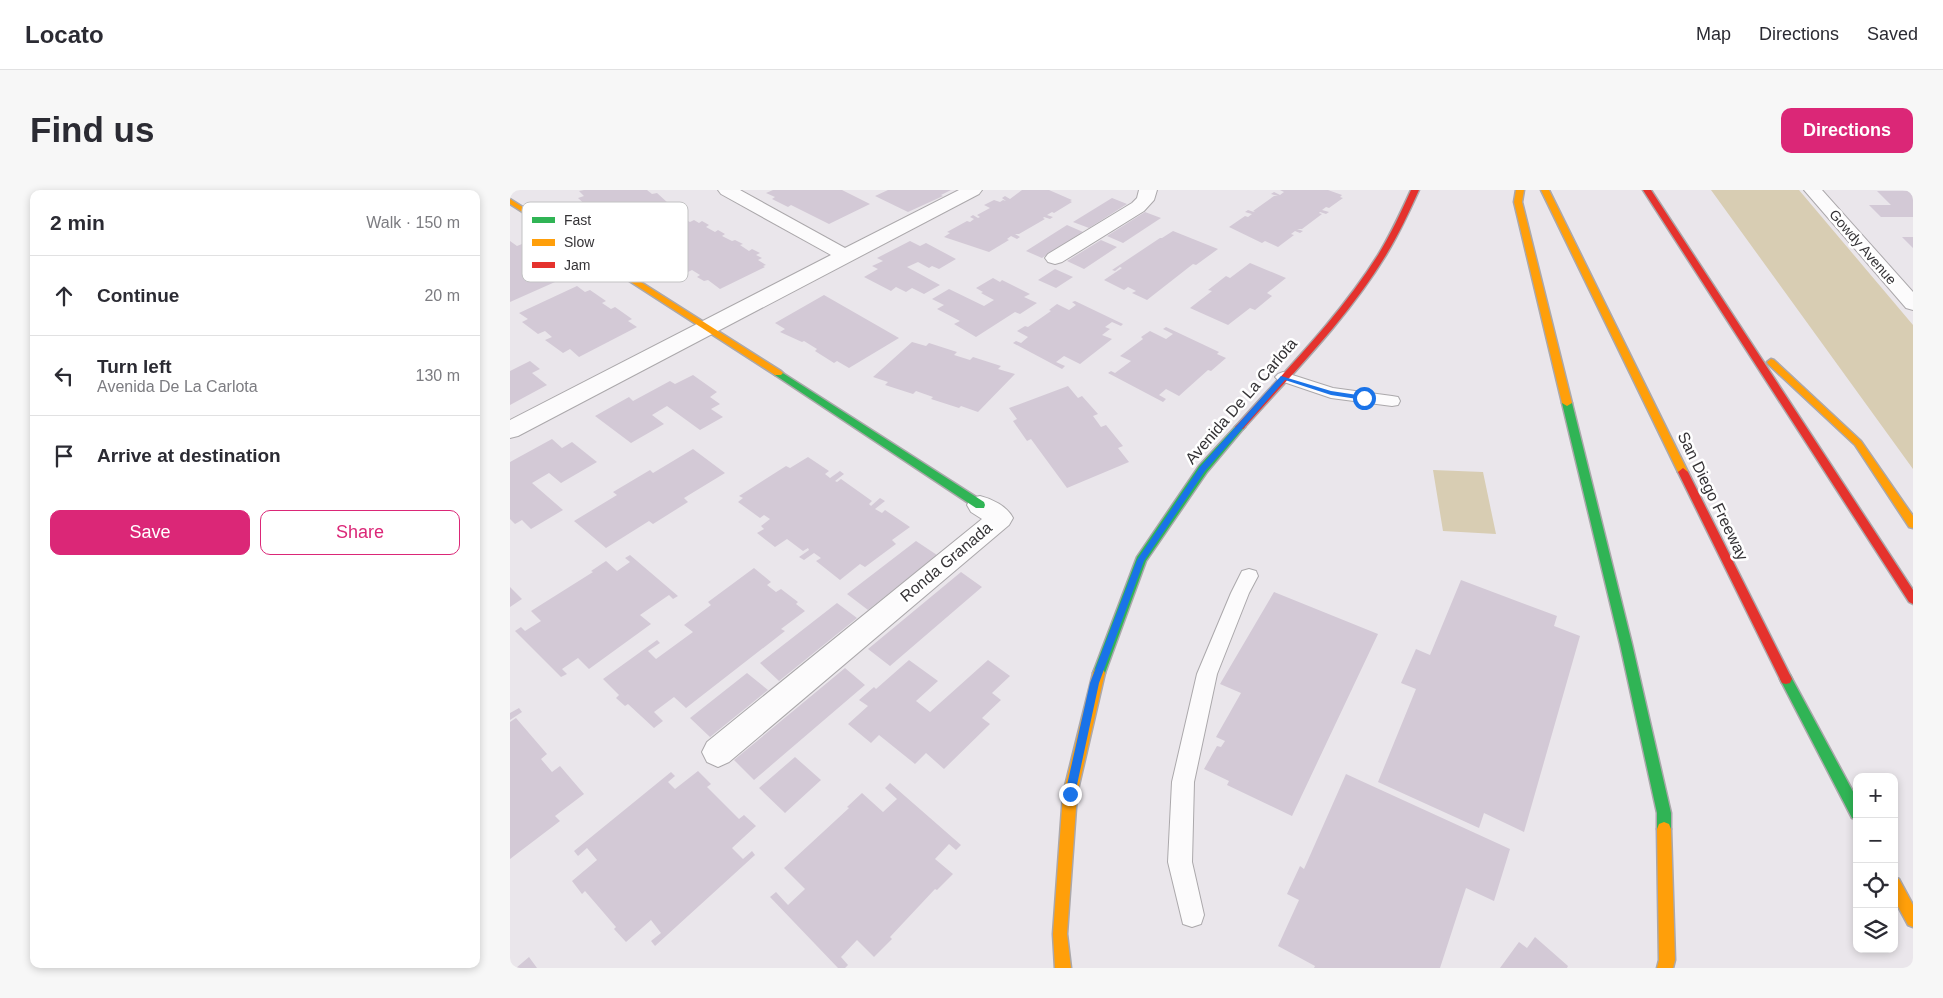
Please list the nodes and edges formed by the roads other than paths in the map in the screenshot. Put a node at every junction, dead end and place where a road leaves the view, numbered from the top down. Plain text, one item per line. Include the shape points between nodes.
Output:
1 (727, 190) edge
2 (973, 190) edge
3 (1148, 190) edge
4 (1415, 190) edge
5 (1520, 190) edge
6 (1545, 190) edge
7 (1648, 190) edge
8 (1813, 190) edge
9 (510, 201) edge
10 (522, 209) edge
11 (844, 255) junction
12 (1055, 258) dead end
13 (637, 282) edge
14 (1913, 304) edge
15 (709, 328) junction
16 (1740, 334) junction
17 (1283, 377) junction
18 (1392, 401) dead end
19 (510, 430) edge
20 (980, 505) joint
21 (1913, 524) edge
22 (1250, 576) dead end
23 (1913, 599) edge
24 (718, 752) dead end
25 (1853, 805) edge
26 (1898, 892) edge
27 (1192, 915) dead end
28 (1913, 920) edge
29 (1062, 968) edge
30 (1665, 968) edge

1 - 11 street
2 - 11 street
3 - 12 street via 1145,200 1138,206
4 - 17 main road, Avenida De La Carlota via 1382,255 1348,303
5 - 30 main road via 1518,202 1664,813 1668,960
6 - 25 main road, San Diego Freeway via 1764,638
7 - 16 main road
8 - 14 street, Gowdy Avenue
9 - 10 main road, Ronda Granada
11 - 15 street
13 - 15 main road, Ronda Granada
15 - 19 street
15 - 20 main road, Ronda Granada
16 - 21 main road via 1858,443
16 - 23 main road
17 - 18 lane via 1331,393
17 - 29 main road, Avenida De La Carlota via 1203,469 1141,560 1098,674 1070,794 1060,934
20 - 24 street, Ronda Granada via 1000,518
22 - 27 lane via 1240,592 1207,674 1183,782 1180,862
26 - 28 main road

